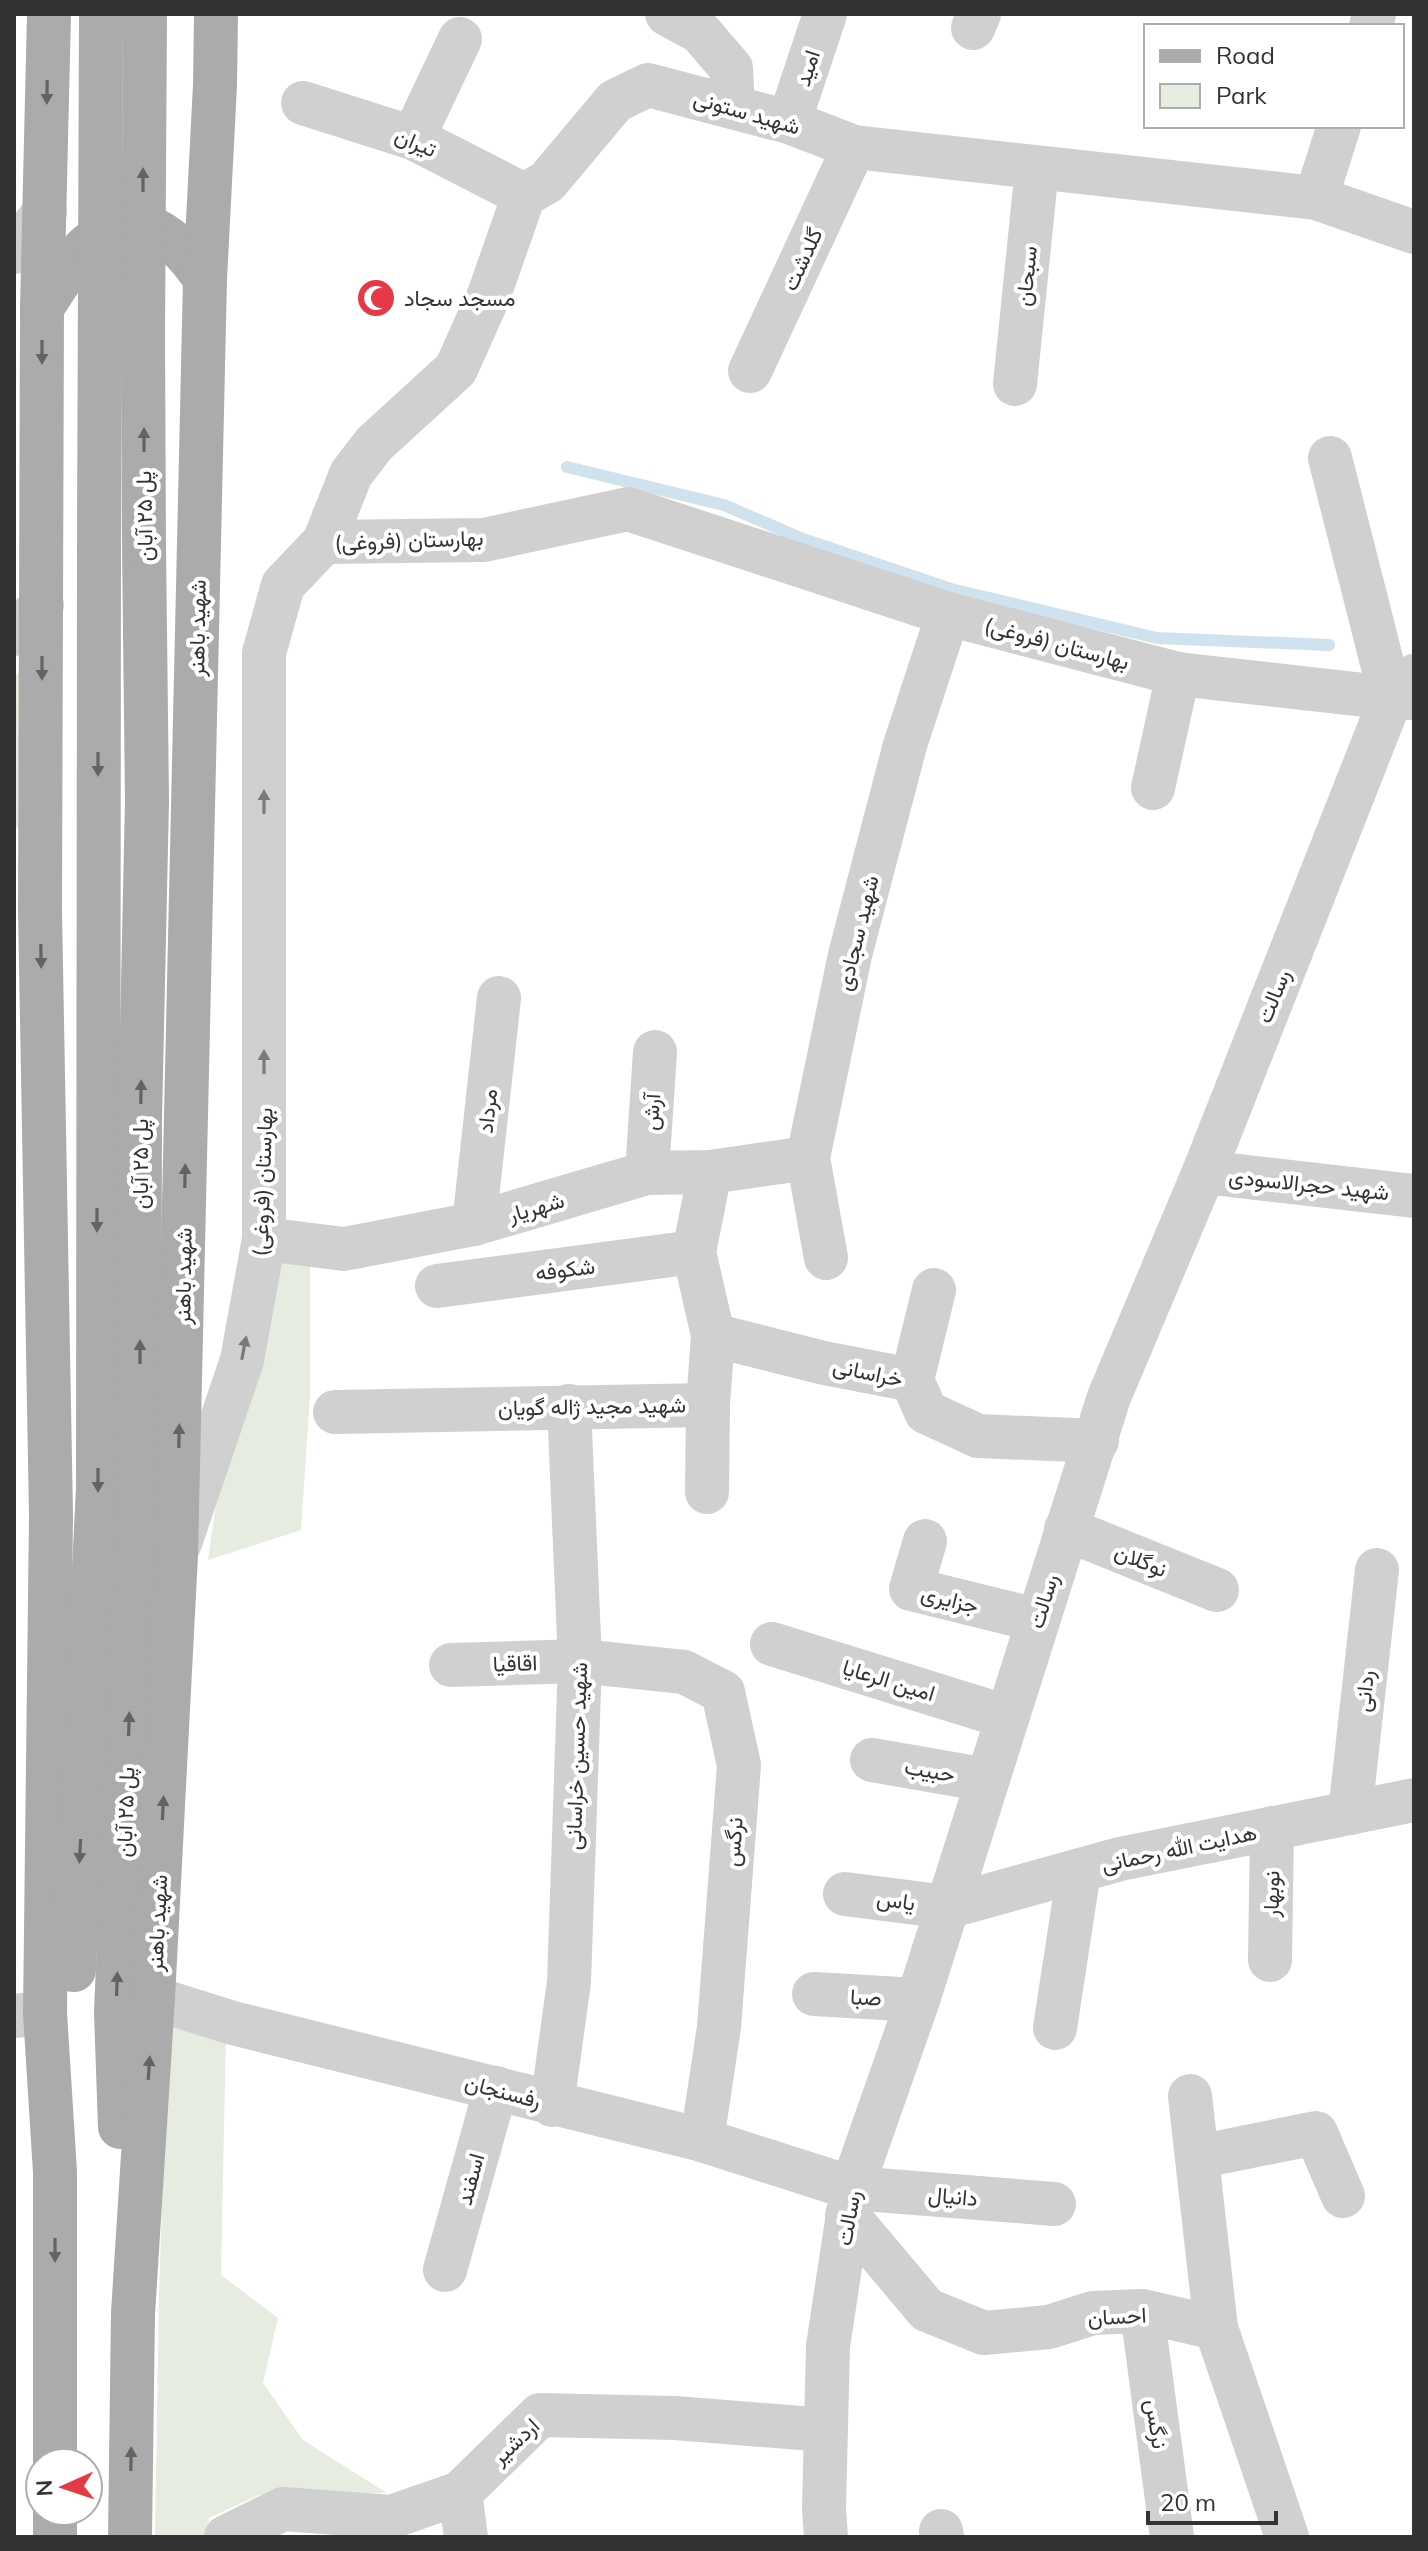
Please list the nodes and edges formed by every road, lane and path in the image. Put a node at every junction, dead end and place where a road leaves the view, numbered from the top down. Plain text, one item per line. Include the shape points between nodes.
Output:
1 (101, 14) edge
2 (145, 14) edge
3 (216, 14) edge
4 (240, 14) edge
5 (667, 14) edge
6 (825, 14) edge
7 (48, 18) edge
8 (460, 39) dead end
9 (215, 85) junction
10 (303, 103) dead end
11 (733, 107) junction
12 (789, 122) junction
13 (1338, 128) edge
14 (413, 138) junction
15 (854, 147) junction
16 (1037, 168) junction
17 (524, 195) junction
18 (1316, 198) junction
19 (45, 211) junction
20 (1414, 232) edge
21 (14, 252) edge
22 (205, 279) junction
23 (42, 308) junction
24 (750, 371) dead end
25 (1015, 384) dead end
26 (1330, 458) dead end
27 (324, 542) junction
28 (948, 614) junction
29 (28, 620) edge
30 (1178, 674) junction
31 (1406, 690) edge
32 (1153, 788) dead end
33 (27, 896) edge
34 (499, 998) dead end
35 (655, 1052) dead end
36 (808, 1158) junction
37 (710, 1172) junction
38 (1204, 1172) junction
39 (647, 1173) junction
40 (1414, 1196) edge
41 (474, 1224) junction
42 (264, 1239) junction
43 (694, 1252) junction
44 (826, 1258) dead end
45 (437, 1286) dead end
46 (934, 1290) dead end
47 (713, 1335) junction
48 (912, 1380) junction
49 (708, 1405) junction
50 (569, 1406) junction
51 (335, 1412) dead end
52 (1097, 1441) junction
53 (707, 1492) dead end
54 (1066, 1529) junction
55 (925, 1541) dead end
56 (176, 1555) junction
57 (1377, 1570) dead end
58 (1217, 1590) dead end
59 (1037, 1620) junction
60 (772, 1644) dead end
61 (580, 1661) junction
62 (451, 1665) dead end
63 (1007, 1717) junction
64 (872, 1760) dead end
65 (987, 1780) junction
66 (1414, 1800) edge
67 (1350, 1813) junction
68 (1272, 1828) junction
69 (1079, 1871) junction
70 (845, 1894) dead end
71 (947, 1907) junction
72 (1270, 1960) dead end
73 (814, 1994) dead end
74 (153, 1998) junction
75 (918, 2000) junction
76 (29, 2015) edge
77 (1055, 2028) dead end
78 (496, 2088) junction
79 (1190, 2096) dead end
80 (552, 2105) junction
81 (702, 2140) junction
82 (1197, 2157) junction
83 (55, 2172) junction
84 (1343, 2196) dead end
85 (850, 2201) junction
86 (1054, 2204) dead end
87 (445, 2270) dead end
88 (1142, 2311) junction
89 (133, 2313) junction
90 (1216, 2328) junction
91 (826, 2430) junction
92 (55, 2447) edge
93 (460, 2493) junction
94 (130, 2537) edge
95 (226, 2537) edge
96 (466, 2537) edge
97 (826, 2537) edge
98 (1172, 2537) edge
99 (1287, 2537) edge

1 -> 83 main road, پل ۲۵ آبان, bridge via 98,1488 72,2014
89 -> 2 main road, پل ۲۵ آبان, bridge via 116,2012 139,1483 147,801
3 - 9 main road, شهید باهنر
4 - 9 main road
5 - 11 street via 700,32 731,68
6 - 12 street, امید
7 -> 19 main road
8 - 14 street
9 - 22 main road, شهید باهنر
10 - 14 street, تیران
11 - 12 street, شهید ستونی
11 - 17 street, شهید ستونی via 648,85 615,101 547,182
12 - 15 street, شهید ستونی
13 - 18 street
14 - 17 street, تیران
15 - 16 street, شهید ستونی
15 - 24 street, گلدشت
16 - 18 street, شهید ستونی
16 - 25 street, سبحان
17 - 27 street via 456,369 374,444 351,474
18 - 20 street, شهید ستونی
19 - 21 street
19 - 23 main road
22 - 23 main road via 174,240 149,227 130,226 88,245
56 -> 22 main road, شهید باهنر
23 -> 29 main road
26 - 31 street
27 - 28 street, بهارستان (فروغی) via 484,540 628,509
42 -> 27 street, بهارستان (فروغی) via 264,653 283,585
28 - 30 street, بهارستان (فروغی)
28 - 36 street, شهید سجادی via 905,745 854,940
29 -> 33 main road
30 - 31 street, بهارستان (فروغی)
30 - 32 street
31 - 38 street, رسالت
33 -> 76 main road via 51,1515
34 - 41 street, مرداد
35 - 39 street, آرش
36 - 37 street, شهریار
36 - 44 street, شهید سجادی
37 - 39 street, شهریار
37 - 43 street, شهید مجید ژاله گویان
38 - 40 street, شهید حجرالاسودی
38 - 52 street, رسالت via 1109,1397
39 - 41 street, شهریار
41 - 42 street, شهریار via 344,1249
56 -> 42 street, بهارستان (فروغی) via 242,1360
43 - 45 street, شکوفه
43 - 47 street, شهید مجید ژاله گویان
46 - 48 street
47 - 48 street, خراسانی
47 - 49 street, شهید مجید ژاله گویان
48 - 52 street, خراسانی via 926,1412 978,1436
49 - 50 street, شهید مجید ژاله گویان
49 - 53 street
50 - 51 street, شهید مجید ژاله گویان
50 - 61 street, شهید حسین خراسانی
52 - 54 street, رسالت
54 - 58 street, نوگلان
54 - 59 street, رسالت
55 - 59 street, جزایری via 911,1589
74 -> 56 main road, شهید باهنر
57 - 67 street, ردانی
59 - 63 street, رسالت
60 - 63 street, امین الرعایا
61 - 62 street, اقاقیا
61 - 80 street, شهید حسین خراسانی via 569,1982
61 - 81 street, نرگس via 684,1672 723,1692 739,1765 719,2027
63 - 65 street, رسالت
64 - 65 street, حبیب
65 - 71 street, رسالت
66 - 67 street, هدایت الله رحمانی
67 - 68 street, هدایت الله رحمانی
68 - 69 street, هدایت الله رحمانی
68 - 72 street, نوبهار
69 - 71 street, هدایت الله رحمانی
69 - 77 street
70 - 71 street, یاس
71 - 75 street, رسالت
73 - 75 street, صبا
74 - 78 street, رفسنجان
89 -> 74 main road, شهید باهنر
75 - 85 street, رسالت
76 - 83 main road
78 - 80 street, رفسنجان
78 - 87 street, اسفند
79 - 82 street
80 - 81 street, رفسنجان
81 - 85 street, رفسنجان
82 - 84 street via 1316,2133
82 - 90 street
83 -> 92 main road
85 - 86 street, دانیال
85 - 88 street, احسان via 927,2310 984,2333 1049,2327 1093,2313
85 - 91 street, رسالت via 828,2346
88 - 90 street, احسان
88 - 98 street, نرگس
94 -> 89 main road, شهید باهنر
90 - 99 street
91 - 93 street, اردشیر via 675,2418 540,2415
91 - 97 street, رسالت
93 - 95 street, اردشیر via 391,2517 283,2509
93 - 96 street

